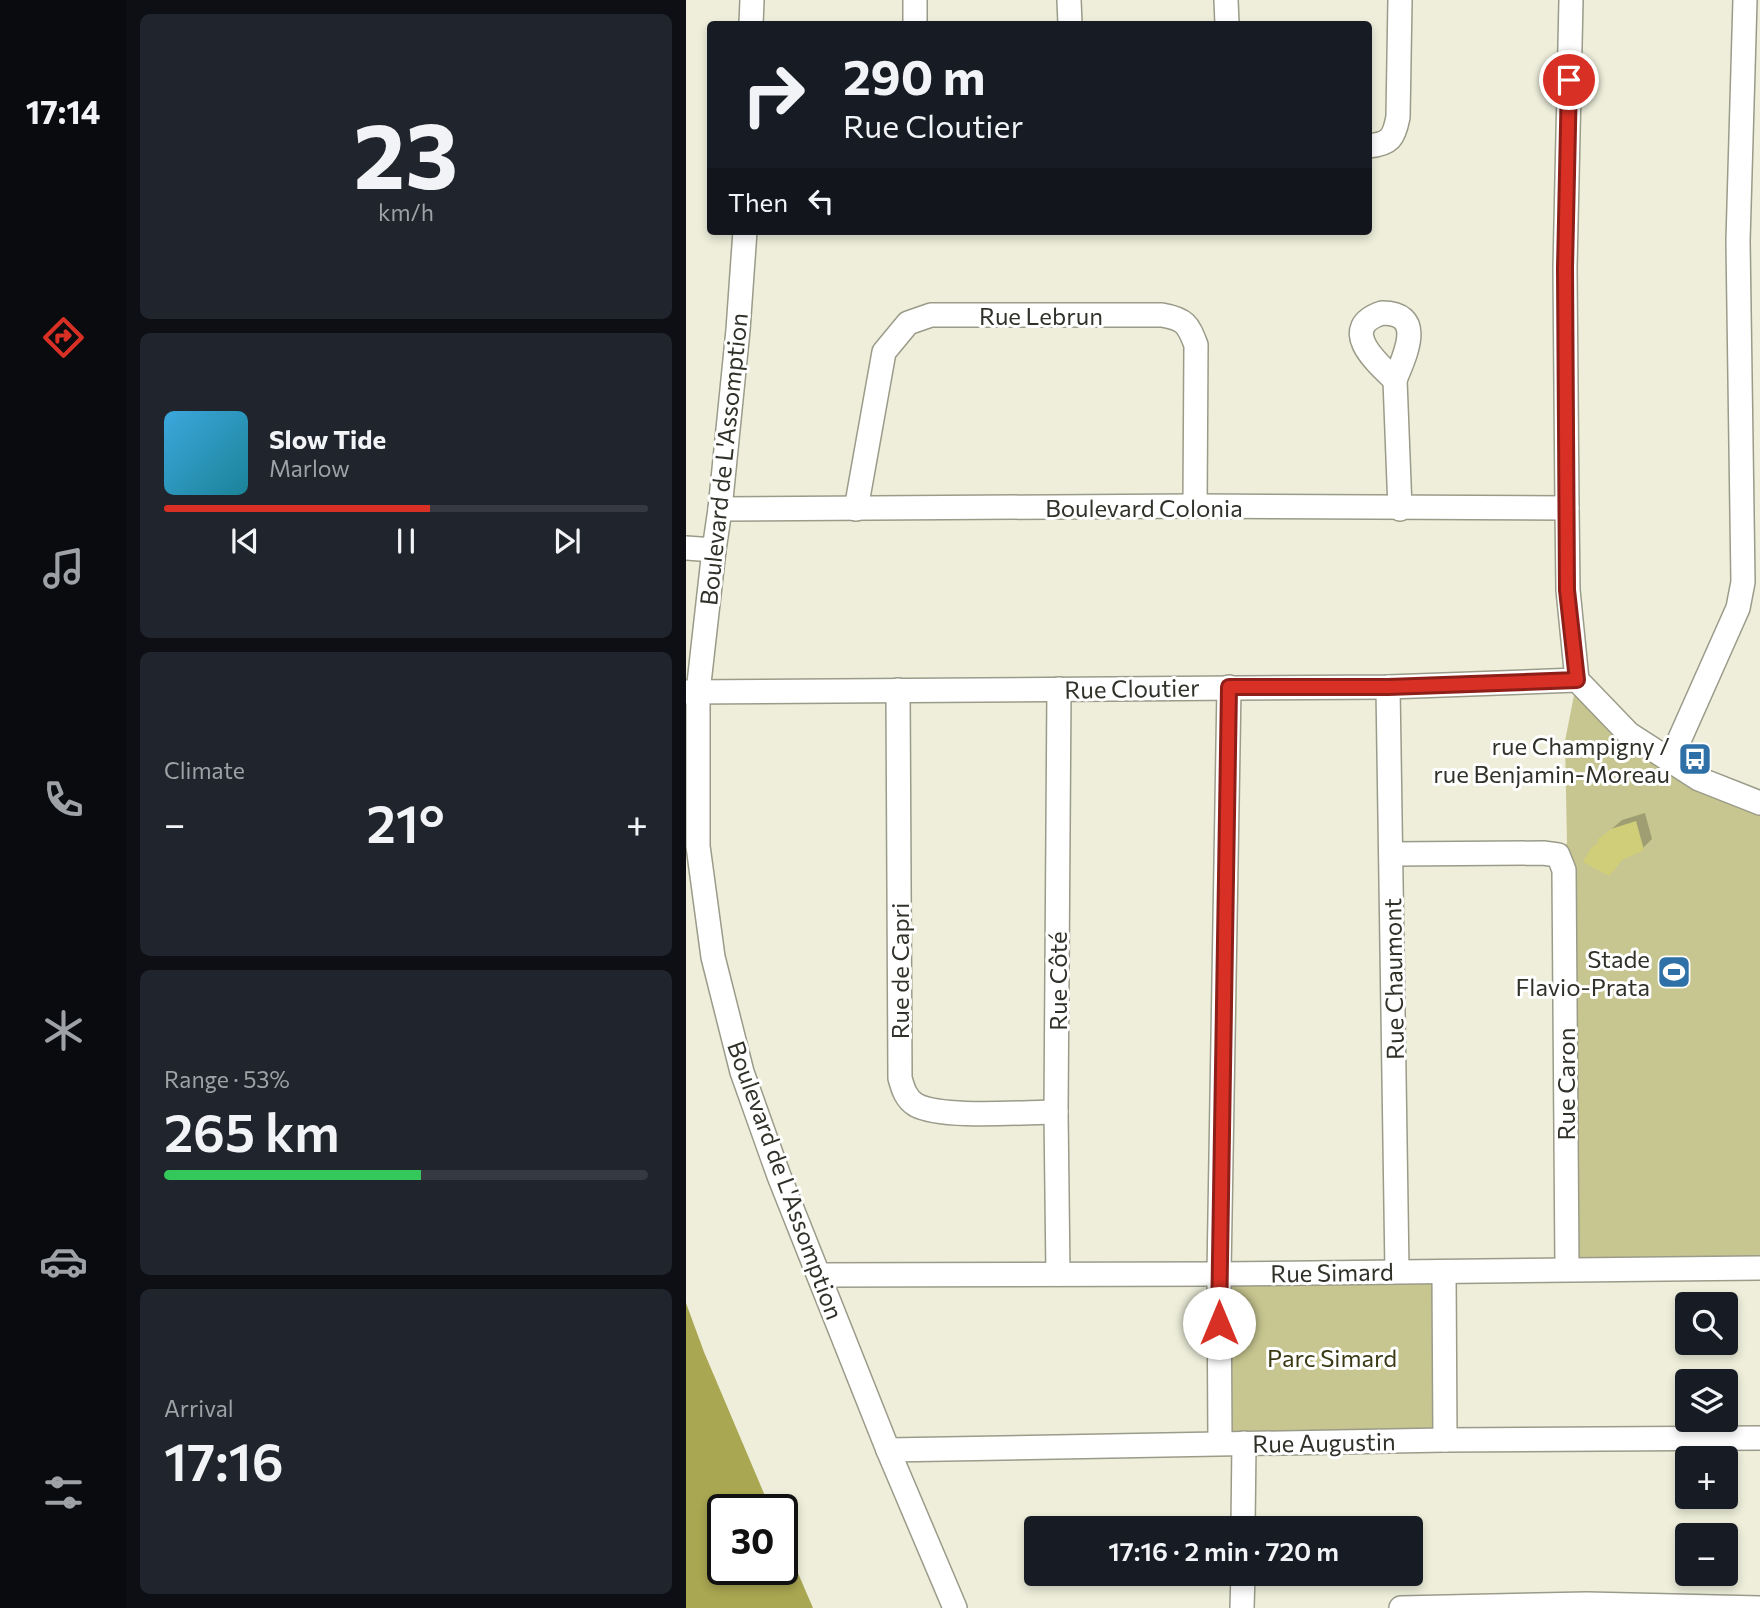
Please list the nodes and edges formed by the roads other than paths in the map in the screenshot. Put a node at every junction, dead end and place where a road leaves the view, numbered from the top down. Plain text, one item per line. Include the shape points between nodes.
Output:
1 (752, 0) edge
2 (915, 0) edge
3 (1069, 0) edge
4 (1226, 0) edge
5 (1399, 0) edge
6 (1571, 0) edge
7 (1745, 0) edge
8 (751, 21) edge
9 (915, 21) edge
10 (1070, 21) edge
11 (1227, 21) edge
12 (1372, 145) edge
13 (745, 235) edge
14 (1750, 338) edge
15 (1395, 380) dead end
16 (1195, 506) junction
17 (1567, 508) junction
18 (720, 509) junction
19 (856, 509) junction
20 (1400, 509) junction
21 (1752, 511) edge
22 (686, 548) edge
23 (714, 550) junction
24 (1577, 680) junction
25 (1229, 687) junction
26 (1388, 687) junction
27 (1059, 689) junction
28 (898, 690) junction
29 (692, 692) edge
30 (1670, 761) junction
31 (1760, 803) edge
32 (1392, 854) junction
33 (1056, 1112) junction
34 (1760, 1268) edge
35 (1567, 1269) junction
36 (1397, 1270) junction
37 (1444, 1272) junction
38 (1058, 1274) junction
39 (1219, 1274) junction
40 (819, 1275) junction
41 (1760, 1438) edge
42 (1445, 1440) junction
43 (1220, 1443) junction
44 (1244, 1443) junction
45 (888, 1450) junction
46 (1243, 1516) edge
47 (1242, 1586) edge
48 (1587, 1606) edge
49 (955, 1608) edge
50 (1242, 1608) edge
51 (1401, 1608) edge
52 (1760, 1608) edge

1 - 8 street
2 - 9 street
3 - 10 street
4 - 11 street
5 - 12 street via 1398,117 1391,138
6 - 17 street via 1565,268
7 - 14 street via 1738,241
13 - 18 street, Boulevard de L'Assomption
14 - 21 street
15 - 20 street
16 - 19 street, Boulevard Colonia
16 - 19 street, Rue Lebrun via 1196,345 1190,328 1178,318 944,315 908,323 884,352
16 - 20 street, Boulevard Colonia
17 - 20 street, Boulevard Colonia
17 - 24 street via 1567,590
18 - 19 street, Boulevard Colonia
18 - 23 street, Boulevard de L'Assomption
21 - 30 street via 1738,608
22 - 23 street
23 - 29 street, Boulevard de L'Assomption
24 - 26 street, Rue Cloutier
24 - 30 street via 1629,734
25 - 26 street, Rue Cloutier
25 - 27 street, Rue Cloutier
25 - 39 street
26 - 32 street, Rue Chaumont
27 - 28 street, Rue Cloutier
27 - 33 street, Rue Côté
28 - 29 street, Rue Cloutier
28 - 33 street, Rue de Capri via 900,1078 905,1094 915,1104 936,1112
29 - 40 street, Boulevard de L'Assomption via 698,846 713,957 742,1072
30 - 31 street via 1699,779
32 - 35 street, Rue Caron via 1558,855 1563,870
32 - 36 street, Rue Chaumont
33 - 38 street, Rue Côté
34 - 35 street, Rue Simard
35 - 37 street, Rue Simard
36 - 37 street, Rue Simard
36 - 39 street, Rue Simard
37 - 42 street
38 - 39 street, Rue Simard
38 - 40 street, Rue Simard
39 - 43 street
40 - 45 street, Boulevard de L'Assomption
41 - 42 street, Rue Augustin
42 - 44 street, Rue Augustin
43 - 44 street, Rue Augustin
43 - 45 street, Rue Augustin
44 - 46 street
45 - 49 street, Boulevard de L'Assomption
47 - 50 street
48 - 51 street
48 - 52 street

